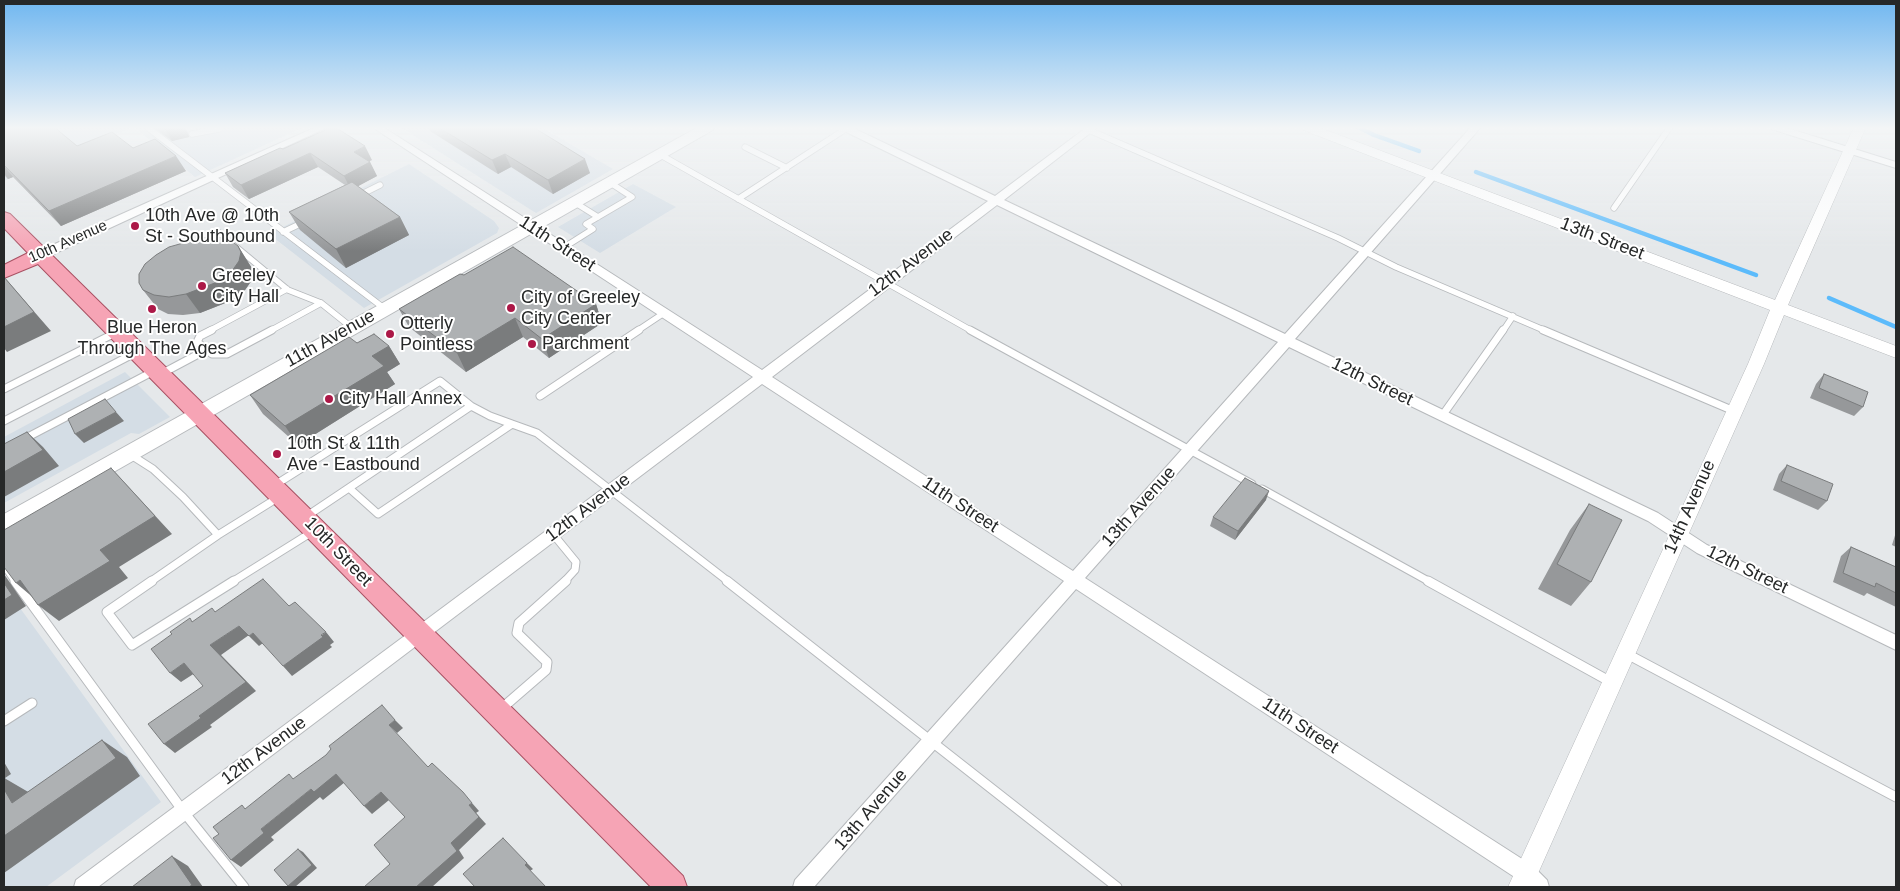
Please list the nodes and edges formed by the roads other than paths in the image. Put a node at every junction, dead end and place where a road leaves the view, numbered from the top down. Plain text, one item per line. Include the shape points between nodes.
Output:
1 (201, 169) edge
2 (230, 169) edge
3 (442, 169) edge
4 (633, 169) edge
5 (685, 169) edge
6 (786, 169) edge
7 (931, 169) edge
8 (1036, 169) edge
9 (1180, 169) edge
10 (1419, 169) edge
11 (1438, 169) edge
12 (1641, 169) edge
13 (1842, 169) edge
14 (1433, 174) junction
15 (212, 177) junction
16 (609, 182) junction
17 (380, 185) dead end
18 (354, 198) edge
19 (738, 199) junction
20 (995, 200) junction
21 (574, 202) junction
22 (1614, 208) dead end
23 (598, 217) junction
24 (4, 218) edge
25 (310, 219) edge
26 (531, 227) junction
27 (218, 232) dead end
28 (283, 232) junction
29 (563, 248) junction
30 (1366, 251) junction
31 (41, 255) junction
32 (4, 272) edge
33 (885, 283) junction
34 (287, 289) junction
35 (321, 303) junction
36 (1779, 307) junction
37 (385, 309) junction
38 (664, 313) junction
39 (1513, 316) junction
40 (351, 327) junction
41 (117, 332) junction
42 (1286, 340) junction
43 (206, 350) junction
44 (138, 352) junction
45 (1896, 352) edge
46 (158, 372) junction
47 (761, 377) junction
48 (4, 389) edge
49 (540, 396) dead end
50 (472, 406) junction
51 (1734, 410) junction
52 (200, 412) junction
53 (1442, 416) junction
54 (4, 421) edge
55 (512, 424) junction
56 (20, 441) edge
57 (1190, 449) junction
58 (128, 453) junction
59 (349, 488) junction
60 (612, 490) junction
61 (277, 491) junction
62 (310, 523) junction
63 (4, 524) edge
64 (1678, 532) junction
65 (553, 534) junction
66 (218, 535) junction
67 (4, 565) edge
68 (1074, 579) junction
69 (420, 635) junction
70 (1896, 643) edge
71 (1625, 652) junction
72 (1612, 682) junction
73 (32, 702) dead end
74 (497, 712) junction
75 (4, 721) edge
76 (930, 742) junction
77 (1896, 796) edge
78 (183, 812) junction
79 (1529, 883) edge
80 (83, 887) edge
81 (244, 887) edge
82 (672, 887) edge
83 (802, 887) edge
84 (1118, 887) edge

1 - 15 lane
2 - 15 street, 10th Avenue
3 - 26 street, 11th Street
4 - 16 main road, 11th Avenue
5 - 19 lane
6 - 19 lane
7 - 20 street, 12th Street
8 - 20 street, 12th Avenue
9 - 30 lane
10 - 14 street, 13th Street
11 - 14 street, 13th Avenue
12 - 22 lane
13 - 36 street, 14th Avenue
14 - 30 street, 13th Avenue
14 - 36 street, 13th Street
15 - 28 lane
15 - 31 street, 10th Avenue
16 - 21 main road, 11th Avenue
16 - 23 lane via 632,197
17 - 18 lane
19 - 33 lane
20 - 33 street, 12th Avenue
20 - 42 street, 12th Street
21 - 23 lane
21 - 26 main road, 11th Avenue
23 - 29 lane via 586,224 593,229
24 - 31 main road, 10th Street
25 - 28 lane
26 - 29 street, 11th Street
26 - 37 main road, 11th Avenue
27 - 34 lane
28 - 37 lane
29 - 38 street, 11th Street
30 - 39 lane via 1396,267
30 - 42 street, 13th Avenue
31 - 32 main road, 10th Avenue
31 - 41 main road, 10th Street
33 - 47 street, 12th Avenue
33 - 57 lane
34 - 35 lane
34 - 43 lane via 200,336 197,342
35 - 40 lane
35 - 43 lane via 227,354 215,355
36 - 45 street, 13th Street
36 - 51 street, 14th Avenue
37 - 40 main road, 11th Avenue
38 - 47 street, 11th Street
38 - 49 lane
39 - 51 lane
39 - 53 lane
40 - 52 main road, 11th Avenue
41 - 44 main road, 10th Street
41 - 48 lane
42 - 53 street, 12th Street
42 - 57 street, 13th Avenue
43 - 46 lane
44 - 46 main road, 10th Street
44 - 54 lane
46 - 52 main road, 10th Street
46 - 56 lane
47 - 60 street, 12th Avenue
47 - 68 street, 11th Street
50 - 55 lane
50 - 59 lane
50 - 61 lane via 440,381
51 - 64 street, 14th Avenue
52 - 58 main road, 11th Avenue
52 - 61 main road, 10th Street
53 - 64 street, 12th Street
55 - 59 lane via 378,514
55 - 60 lane via 537,433
57 - 68 street, 13th Avenue
57 - 72 lane
58 - 63 main road, 11th Avenue
58 - 66 lane via 153,469
59 - 62 lane
60 - 65 street, 12th Avenue
60 - 76 lane
61 - 62 main road, 10th Street
61 - 66 lane
62 - 66 lane via 132,645 107,612
62 - 69 main road, 10th Street
64 - 70 street, 12th Street via 1702,549
64 - 71 street, 14th Avenue
65 - 69 street, 12th Avenue
65 - 74 lane via 576,562 575,570 519,623 517,633 547,662 546,670
67 - 78 lane
68 - 76 street, 13th Avenue
68 - 79 street, 11th Street
69 - 74 main road, 10th Street
69 - 78 street, 12th Avenue
71 - 72 street, 14th Avenue
71 - 77 lane
72 - 79 street, 14th Avenue
73 - 75 lane
74 - 82 main road, 10th Street
76 - 83 street, 13th Avenue
76 - 84 lane
78 - 80 street, 12th Avenue
78 - 81 lane

